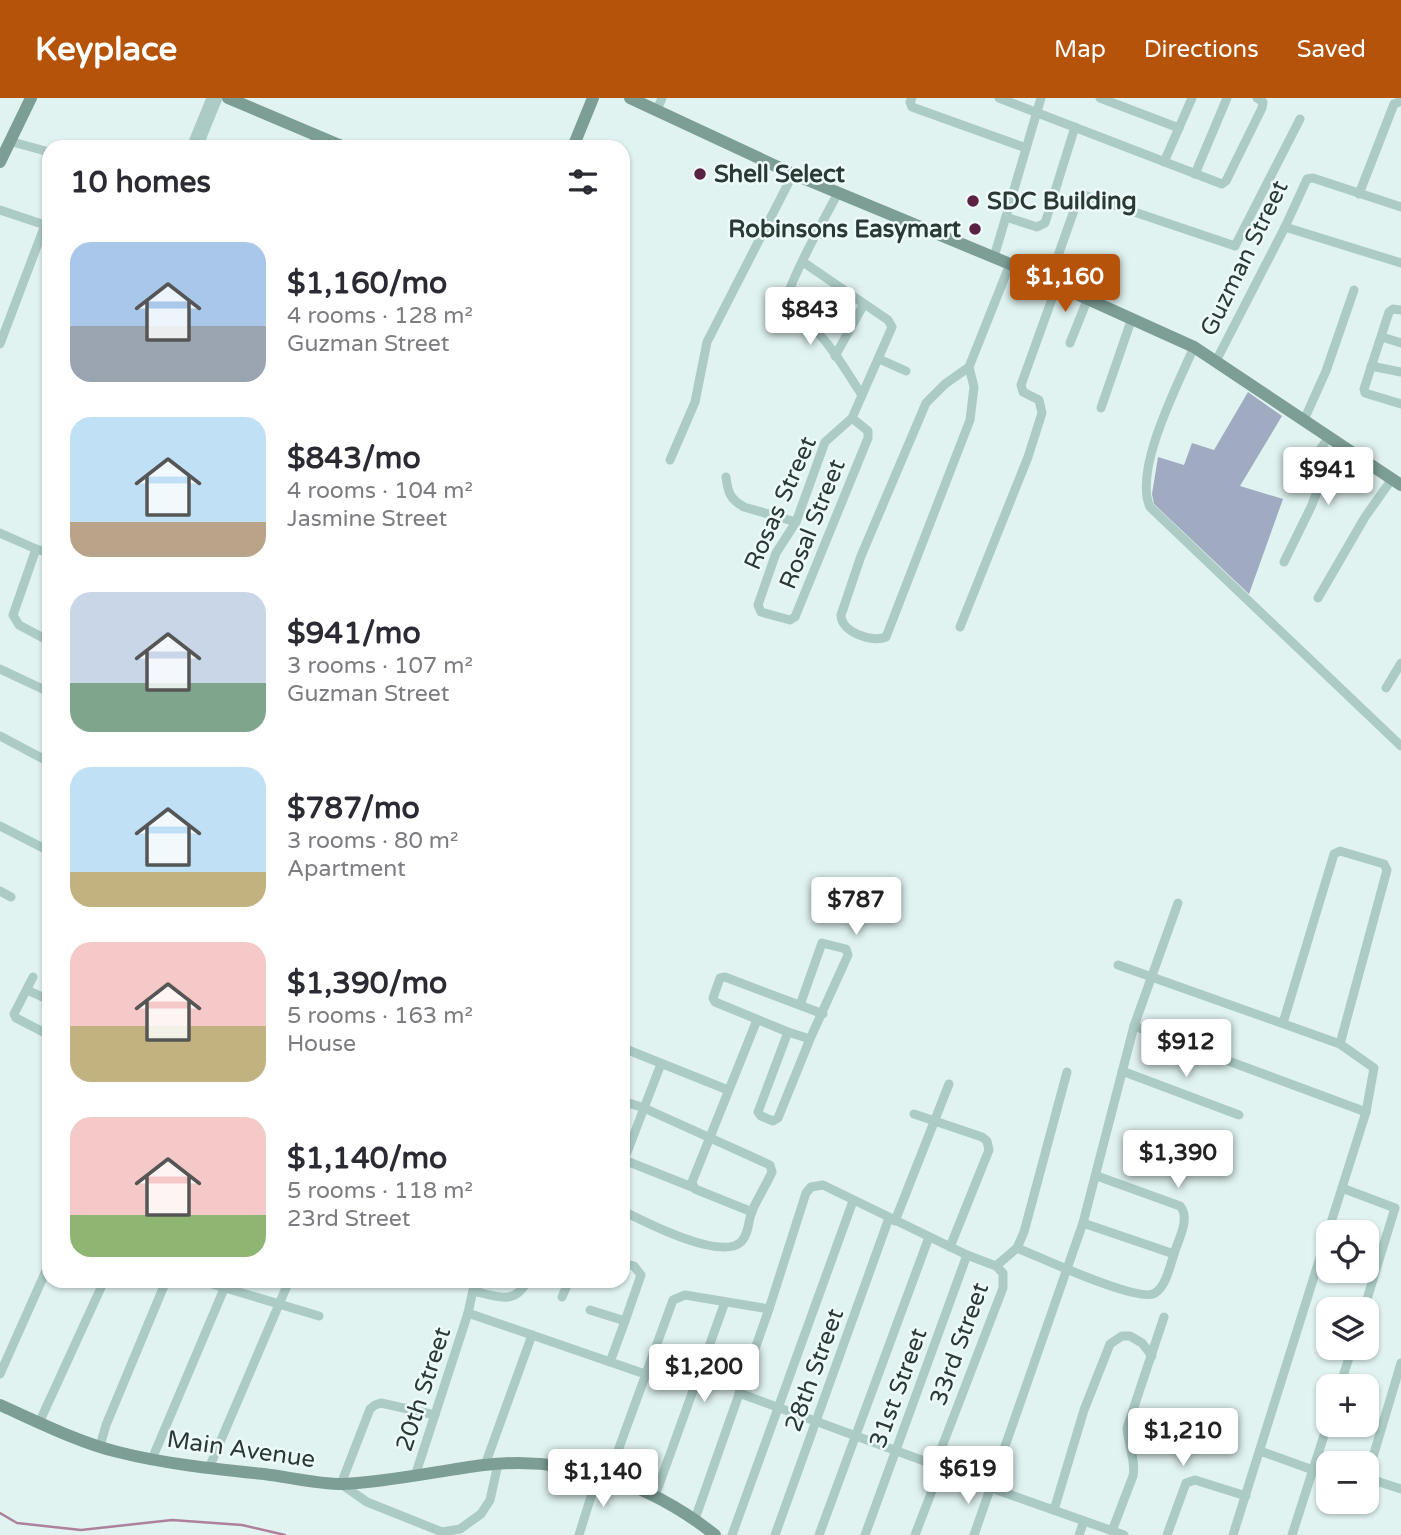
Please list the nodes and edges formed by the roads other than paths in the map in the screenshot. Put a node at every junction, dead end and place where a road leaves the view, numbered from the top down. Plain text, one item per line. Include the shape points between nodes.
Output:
1 (32, 98) edge
2 (211, 98) edge
3 (218, 98) edge
4 (593, 98) edge
5 (630, 98) edge
6 (912, 98) edge
7 (999, 98) edge
8 (1041, 98) edge
9 (1100, 98) edge
10 (1191, 98) edge
11 (1227, 98) edge
12 (1258, 98) edge
13 (232, 99) edge
14 (1401, 101) edge
15 (659, 104) edge
16 (1037, 112) junction
17 (1300, 119) dead end
18 (1075, 127) junction
19 (1178, 128) junction
20 (194, 140) edge
21 (201, 140) edge
22 (328, 140) edge
23 (576, 140) edge
24 (1026, 148) junction
25 (4, 151) edge
26 (42, 152) edge
27 (1164, 162) junction
28 (793, 174) junction
29 (1195, 174) junction
30 (838, 193) junction
31 (1359, 194) junction
32 (1401, 207) edge
33 (0, 210) edge
34 (1006, 217) junction
35 (42, 224) edge
36 (1285, 227) junction
37 (42, 233) edge
38 (994, 257) junction
39 (803, 262) junction
40 (1401, 263) edge
41 (1010, 264) junction
42 (1053, 283) junction
43 (837, 286) junction
44 (1354, 290) dead end
45 (1088, 298) junction
46 (864, 304) junction
47 (1401, 310) edge
48 (1132, 318) junction
49 (815, 329) junction
50 (1382, 337) junction
51 (1070, 343) dead end
52 (1401, 343) edge
53 (0, 344) edge
54 (1194, 346) junction
55 (835, 356) junction
56 (879, 359) junction
57 (1216, 361) junction
58 (1371, 366) junction
59 (969, 367) junction
60 (906, 371) dead end
61 (1401, 372) edge
62 (862, 394) junction
63 (1401, 404) edge
64 (1101, 408) dead end
65 (852, 418) junction
66 (1304, 420) junction
67 (1328, 438) junction
68 (670, 460) dead end
69 (726, 477) dead end
70 (1396, 482) edge
71 (796, 522) junction
72 (0, 533) edge
73 (36, 549) junction
74 (42, 551) edge
75 (1284, 562) dead end
76 (1318, 598) dead end
77 (761, 611) joint
78 (960, 627) dead end
79 (42, 637) edge
80 (1401, 663) edge
81 (0, 669) edge
82 (1386, 688) dead end
83 (42, 689) edge
84 (0, 736) edge
85 (1401, 746) edge
86 (42, 758) edge
87 (0, 826) edge
88 (42, 847) edge
89 (0, 891) edge
90 (11, 897) dead end
91 (1178, 903) dead end
92 (1118, 965) dead end
93 (33, 977) dead end
94 (1153, 978) junction
95 (27, 990) junction
96 (42, 997) edge
97 (800, 1005) junction
98 (823, 1014) junction
99 (757, 1020) junction
100 (1283, 1023) junction
101 (1134, 1026) junction
102 (42, 1031) edge
103 (788, 1032) junction
104 (810, 1039) junction
105 (1340, 1044) junction
106 (630, 1051) edge
107 (661, 1064) junction
108 (1122, 1071) junction
109 (1068, 1072) dead end
110 (949, 1084) dead end
111 (728, 1090) junction
112 (630, 1103) edge
113 (644, 1108) junction
114 (1366, 1112) junction
115 (915, 1114) dead end
116 (1239, 1115) dead end
117 (936, 1121) junction
118 (710, 1139) junction
119 (630, 1145) edge
120 (630, 1163) edge
121 (1097, 1176) junction
122 (692, 1186) junction
123 (1342, 1188) junction
124 (853, 1201) junction
125 (1398, 1208) edge
126 (752, 1212) junction
127 (630, 1214) edge
128 (892, 1219) junction
129 (1332, 1220) edge
130 (1083, 1223) junction
131 (929, 1237) junction
132 (950, 1247) junction
133 (1017, 1248) junction
134 (1174, 1254) junction
135 (967, 1255) junction
136 (630, 1265) edge
137 (996, 1266) junction
138 (1067, 1268) junction
139 (1316, 1271) edge
140 (42, 1280) edge
141 (101, 1288) edge
142 (163, 1288) edge
143 (286, 1288) edge
144 (474, 1288) edge
145 (479, 1288) edge
146 (524, 1288) edge
147 (566, 1288) edge
148 (224, 1289) joint
149 (562, 1297) dead end
150 (1368, 1297) edge
151 (725, 1302) junction
152 (279, 1306) junction
153 (769, 1309) junction
154 (590, 1310) dead end
155 (468, 1313) junction
156 (319, 1316) dead end
157 (1164, 1317) dead end
158 (625, 1321) junction
159 (532, 1335) junction
160 (1152, 1356) junction
161 (610, 1362) junction
162 (1401, 1363) edge
163 (0, 1374) edge
164 (645, 1374) junction
165 (739, 1393) junction
166 (0, 1405) edge
167 (777, 1407) junction
168 (435, 1415) junction
169 (817, 1421) junction
170 (39, 1423) junction
171 (857, 1436) junction
172 (1324, 1437) edge
173 (100, 1446) junction
174 (896, 1450) junction
175 (1260, 1451) junction
176 (1375, 1451) edge
177 (152, 1459) junction
178 (492, 1464) junction
179 (1315, 1466) junction
180 (938, 1467) junction
181 (209, 1468) junction
182 (415, 1476) junction
183 (603, 1476) junction
184 (1379, 1481) edge
185 (341, 1484) junction
186 (990, 1488) junction
187 (1401, 1489) edge
188 (654, 1496) junction
189 (1246, 1496) junction
190 (1054, 1510) junction
191 (695, 1519) junction
192 (1084, 1521) junction
193 (1112, 1531) junction
194 (976, 1534) edge
195 (579, 1535) edge
196 (715, 1535) edge
197 (732, 1535) edge
198 (775, 1535) edge
199 (819, 1535) edge
200 (865, 1535) edge
201 (915, 1535) edge
202 (1079, 1535) edge
203 (1124, 1535) edge
204 (1167, 1535) edge
205 (1233, 1535) edge
206 (1292, 1535) edge

1 - 25 street
2 - 20 street
3 - 21 street
4 - 23 street
5 - 15 street, Guzman Street
6 - 24 street via 912,107
7 - 16 street
8 - 16 street
9 - 19 street
10 - 19 street
11 - 29 street
12 - 29 street via 1264,105 1226,181 1220,184
13 - 22 street
14 - 31 street via 1395,104
15 - 28 street, Guzman Street
16 - 18 street
16 - 24 street
17 - 42 street via 1235,246 1084,195 1077,202
18 - 27 street
18 - 34 street via 1045,223 1037,227
19 - 27 street
24 - 34 street
25 - 26 street
27 - 29 street
28 - 30 street, Guzman Street
28 - 68 street via 707,342 695,402
30 - 38 street, Guzman Street
30 - 39 street
31 - 32 street
31 - 36 street, Guzman Street via 1307,179
33 - 35 street
34 - 38 street
36 - 40 street
36 - 57 street, Guzman Street
37 - 53 street
38 - 41 street, Guzman Street
39 - 43 street
39 - 49 street via 786,298 788,310
41 - 42 street, Guzman Street
41 - 59 street
42 - 45 street, Guzman Street
42 - 78 street via 1021,384 1023,393 1039,400 1042,413
43 - 46 street
43 - 49 street
44 - 66 street
45 - 48 street, Guzman Street
45 - 51 street
46 - 55 street
46 - 56 street via 892,327
47 - 50 street via 1390,310
48 - 54 street, Guzman Street
48 - 64 street
49 - 55 street
50 - 52 street
50 - 58 street
54 - 57 street, Guzman Street
54 - 85 street via 1153,444 1145,491 1150,507
55 - 62 street
56 - 60 street
56 - 62 street
57 - 66 street, Guzman Street
58 - 61 street
58 - 63 street via 1364,391
59 - 59 street via 926,403 861,556 841,615 847,629 886,637 970,420 975,394
62 - 65 street
65 - 71 street, Rosas Street via 825,442
65 - 77 street, Rosal Street via 866,429 869,438 796,614 790,620
66 - 67 street, Guzman Street
67 - 70 street, Guzman Street
67 - 75 street via 1308,467 1319,487
69 - 71 street via 728,493 736,502
70 - 76 street via 1365,517
71 - 77 street, Rosas Street via 776,553 758,605
72 - 73 street
73 - 74 street
73 - 79 street via 13,615 19,625
80 - 82 street
81 - 83 street
84 - 86 street
87 - 88 street
89 - 90 street
91 - 94 street
92 - 94 street
93 - 95 street
94 - 100 street
94 - 101 street
95 - 96 street
95 - 102 street via 14,1014
97 - 98 street
97 - 98 street via 822,943 846,949 848,955
97 - 99 street via 722,976 714,1000
98 - 104 street
99 - 103 street
99 - 111 street
100 - 105 street
100 - 105 street via 1334,854 1340,851 1384,864 1387,870
101 - 108 street
101 - 114 street
103 - 104 street
103 - 104 street via 758,1112 773,1121
105 - 114 street via 1374,1068
106 - 107 street
107 - 111 street
107 - 113 street
108 - 116 street
108 - 121 street
109 - 133 street
110 - 117 street, 28th Street
111 - 118 street
112 - 113 street
113 - 118 street
113 - 119 street
114 - 123 street
115 - 117 street
117 - 128 street, 28th Street
117 - 132 street via 982,1137 989,1150
118 - 122 street
118 - 126 street via 772,1168
120 - 122 street
121 - 130 street
121 - 134 street via 1181,1206 1185,1218
122 - 126 street
123 - 125 street
123 - 129 street
124 - 128 street, 33rd Street
124 - 153 street, 33rd Street via 823,1185 806,1193
124 - 167 street
125 - 150 street
126 - 127 street via 744,1238 728,1247 674,1236
128 - 131 street, 33rd Street
128 - 169 street, 28th Street
130 - 134 street
130 - 138 street
131 - 132 street, 33rd Street
131 - 171 street
132 - 135 street, 33rd Street
133 - 137 street
133 - 138 street
134 - 138 street via 1162,1286 1145,1296
135 - 137 street, 33rd Street
135 - 174 street, 31st Street
136 - 158 street via 641,1275
137 - 180 street, 33rd Street via 1004,1276 1003,1289
138 - 186 street
139 - 175 street
140 - 163 street
141 - 170 street
142 - 173 street
143 - 152 street
144 - 155 street, 20th Street
145 - 146 street via 505,1299
147 - 149 street
148 - 152 street
148 - 177 street
151 - 153 street
151 - 164 street via 685,1295 673,1300
151 - 188 street
152 - 156 street
152 - 181 street
153 - 165 street
154 - 158 street
155 - 159 street
155 - 168 street, 20th Street
157 - 160 street
158 - 161 street
159 - 161 street
159 - 178 street
160 - 190 street via 1130,1336 1110,1344 1084,1410
160 - 193 street via 1127,1428 1135,1466
161 - 164 street
162 - 176 street
164 - 183 street
165 - 167 street
165 - 191 street
166 - 170 street, Main Avenue
167 - 169 street
167 - 197 street
168 - 182 street, 20th Street
168 - 185 street via 374,1405
169 - 171 street
169 - 198 street, 28th Street
170 - 173 street, Main Avenue
171 - 174 street
171 - 199 street
172 - 179 street
173 - 177 street, Main Avenue
174 - 180 street
174 - 200 street, 31st Street
175 - 179 street
175 - 189 street
177 - 181 street, Main Avenue
178 - 182 street, Main Avenue
178 - 183 street, Main Avenue via 548,1463
178 - 185 street via 490,1500 481,1514 460,1529 442,1532 367,1502
179 - 206 street
180 - 186 street
180 - 201 street, 33rd Street
181 - 185 street, Main Avenue
182 - 185 street, Main Avenue
183 - 188 street, Main Avenue
183 - 195 street
184 - 187 street
186 - 190 street
186 - 194 street
188 - 191 street, Main Avenue
189 - 204 street via 1190,1481
189 - 205 street
190 - 192 street
191 - 196 street, Main Avenue
192 - 193 street
192 - 202 street
193 - 203 street

